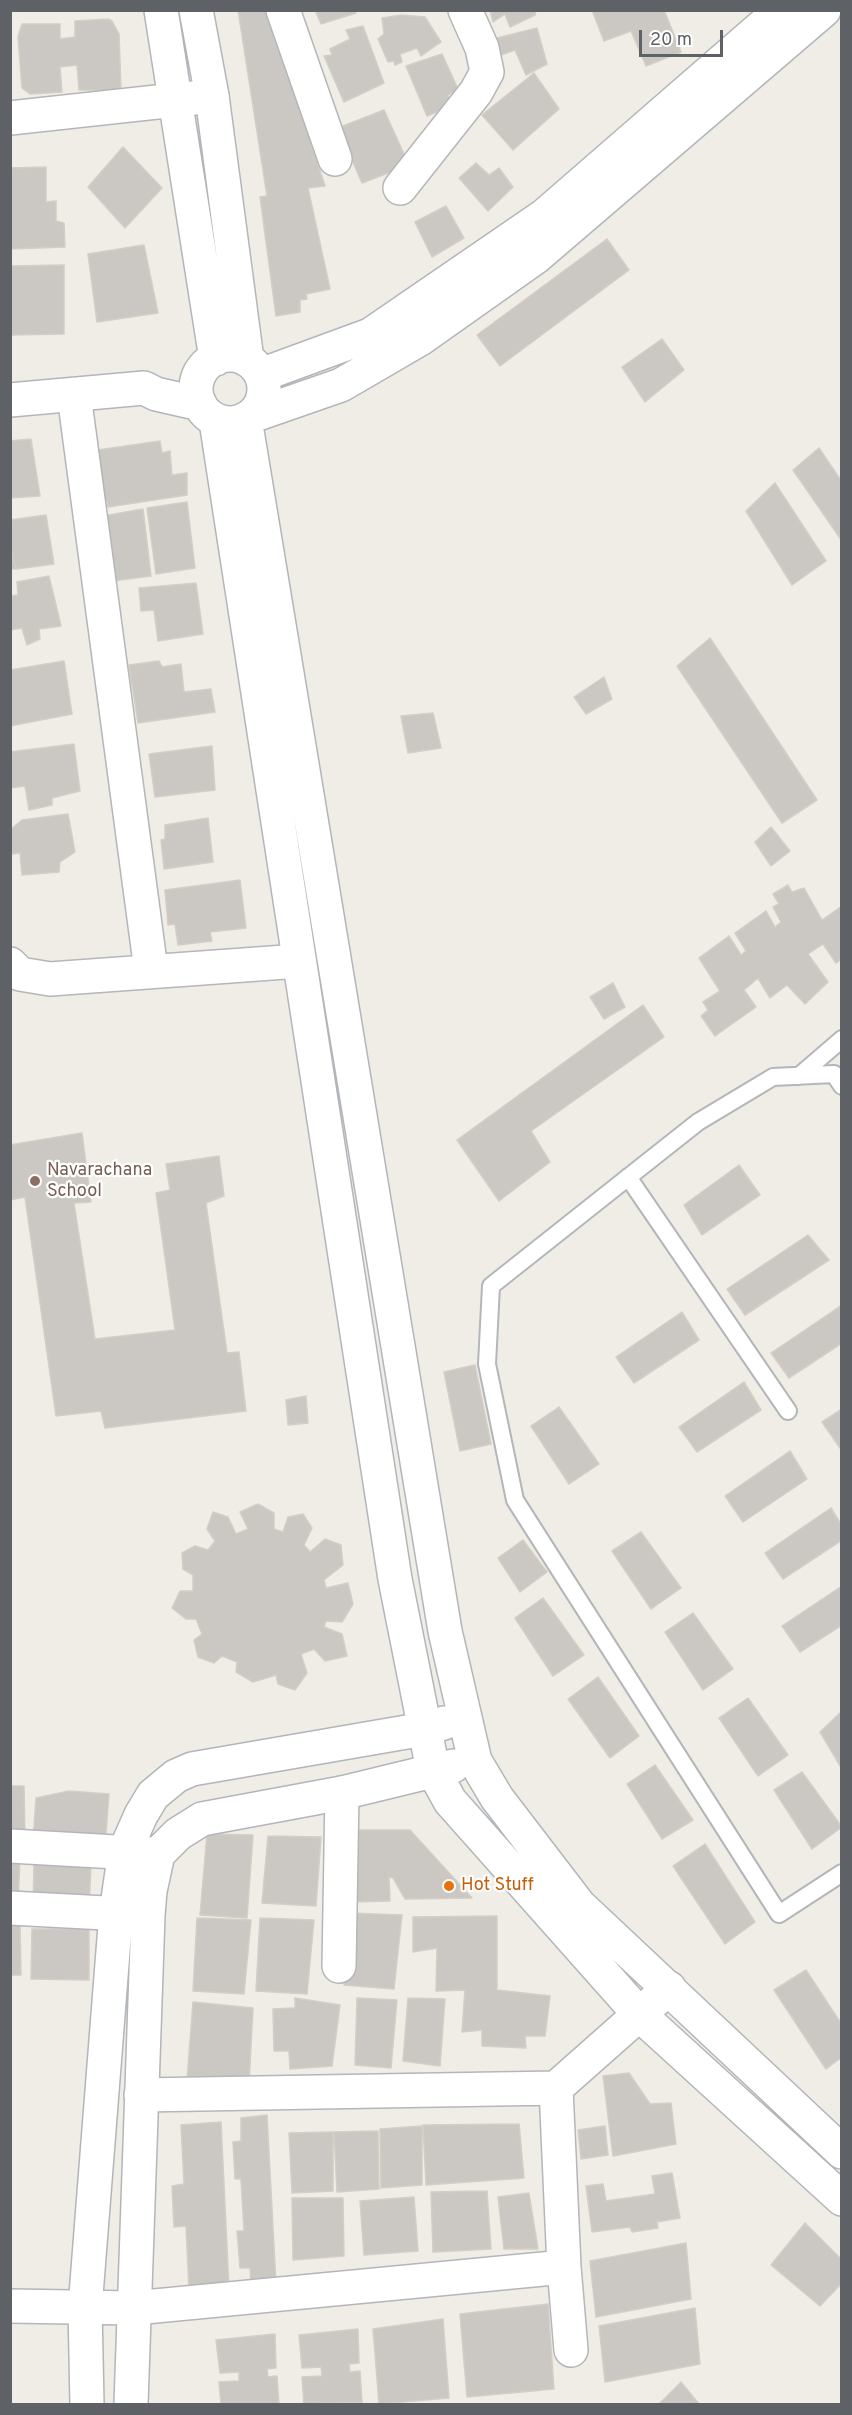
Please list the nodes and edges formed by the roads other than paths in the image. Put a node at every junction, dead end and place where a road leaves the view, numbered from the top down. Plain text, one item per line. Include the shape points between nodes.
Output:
1 (161, 10) edge
2 (195, 10) edge
3 (283, 10) edge
4 (465, 10) edge
5 (781, 10) edge
6 (824, 10) edge
7 (212, 96) junction
8 (175, 99) junction
9 (10, 118) edge
10 (676, 120) junction
11 (335, 159) dead end
12 (400, 188) dead end
13 (233, 365) junction
14 (144, 388) junction
15 (74, 395) junction
16 (10, 400) edge
17 (228, 415) junction
18 (299, 960) junction
19 (10, 964) edge
20 (151, 970) junction
21 (842, 1039) edge
22 (799, 1076) junction
23 (842, 1086) edge
24 (362, 1126) junction
25 (326, 1132) junction
26 (628, 1177) junction
27 (788, 1411) dead end
28 (464, 1717) junction
29 (424, 1729) junction
30 (475, 1761) junction
31 (433, 1770) junction
32 (342, 1793) junction
33 (10, 1846) edge
34 (125, 1851) junction
35 (158, 1854) junction
36 (842, 1873) edge
37 (10, 1908) edge
38 (116, 1913) junction
39 (148, 1915) junction
40 (339, 1966) dead end
41 (669, 1988) junction
42 (640, 2015) junction
43 (556, 2088) junction
44 (141, 2095) junction
45 (842, 2152) edge
46 (842, 2199) edge
47 (564, 2267) junction
48 (10, 2306) edge
49 (85, 2308) junction
50 (134, 2308) junction
51 (571, 2350) dead end
52 (87, 2404) edge
53 (131, 2404) edge

1 - 8 street
2 - 7 street
3 - 11 street
4 - 12 street via 482,48 487,72 476,92
5 - 10 street
6 - 10 street
7 - 8 street
7 - 13 street
8 - 9 street
8 - 13 street
10 - 13 street via 382,328 356,342
10 - 17 street via 536,257 420,339 341,385
13 - 14 street via 159,377
13 - 17 street via 264,387 263,398 258,409
13 - 17 street via 201,373 197,382 196,393
14 - 15 street
14 - 17 street
15 - 16 street
15 - 20 street
17 - 18 street
17 - 24 street
18 - 20 street
18 - 25 street
19 - 20 street via 20,974 50,979
21 - 22 lane
22 - 23 lane via 834,1074
22 - 26 lane via 773,1077 698,1122
24 - 25 street
24 - 28 street via 443,1620
25 - 29 street via 395,1579
26 - 27 lane
26 - 36 lane via 491,1286 487,1364 515,1500 779,1914
28 - 29 street
28 - 30 street
29 - 31 street
29 - 34 street via 184,1772 153,1795
30 - 31 street
30 - 41 street via 497,1798 579,1905
31 - 32 street
31 - 42 street via 450,1802
32 - 35 street via 202,1819 178,1834
32 - 40 street
33 - 34 street
34 - 35 street
34 - 38 street
35 - 39 street
37 - 38 street
38 - 39 street
38 - 49 street
39 - 44 street
41 - 42 street
41 - 45 street
42 - 43 street
42 - 46 street
43 - 44 street
43 - 47 street
44 - 50 street
47 - 50 street
47 - 51 street
48 - 49 street
49 - 50 street
49 - 52 street
50 - 53 street

